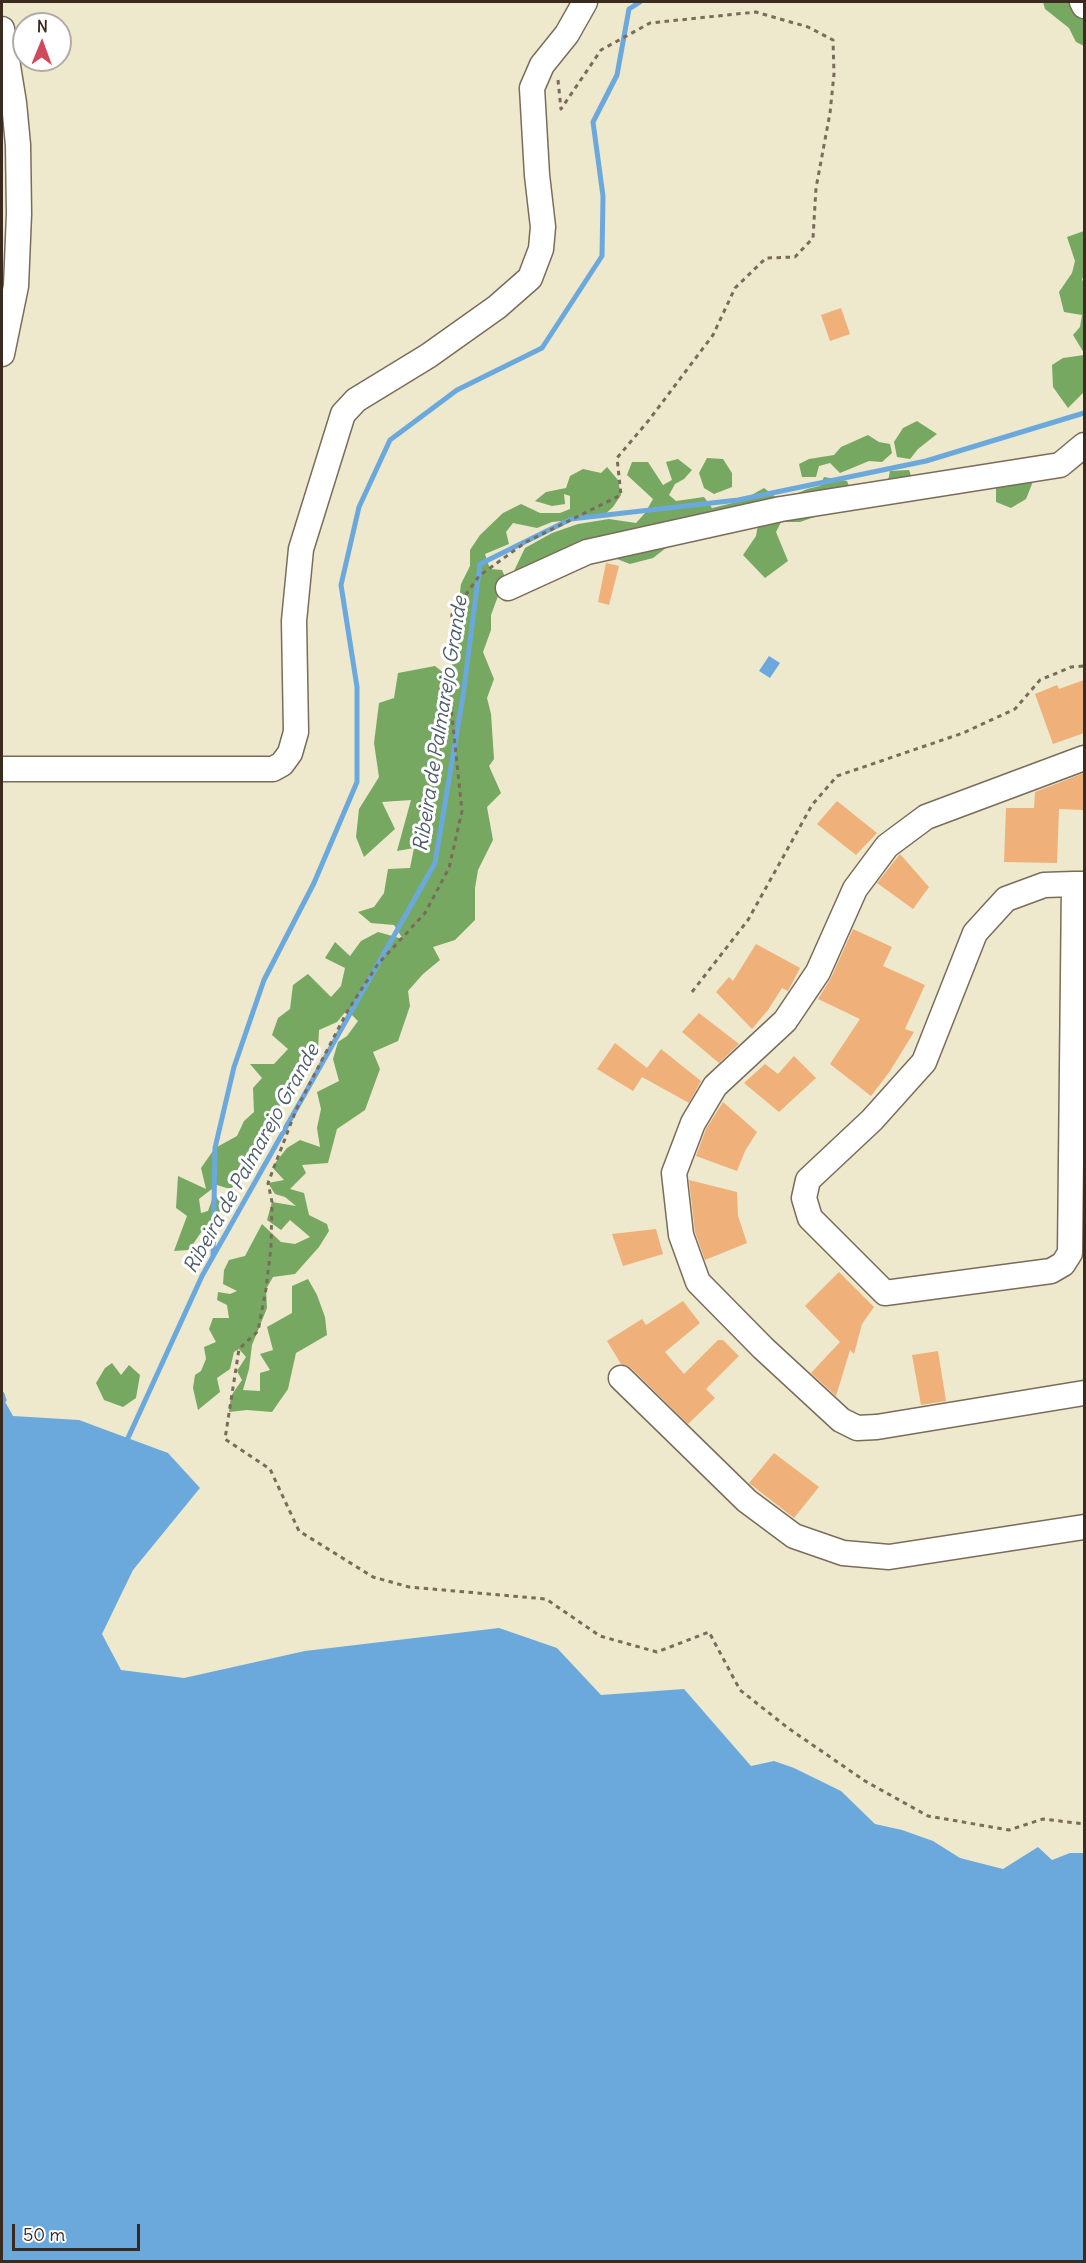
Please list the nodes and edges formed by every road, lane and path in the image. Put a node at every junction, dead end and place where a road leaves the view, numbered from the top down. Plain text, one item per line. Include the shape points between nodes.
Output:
1 (585, 2) edge
2 (1082, 2) edge
3 (1084, 6) edge
4 (2, 29) edge
5 (562, 71) dead end
6 (2, 354) edge
7 (1084, 445) edge
8 (508, 588) dead end
9 (1084, 666) edge
10 (1084, 758) edge
11 (2, 769) edge
12 (1079, 884) edge
13 (692, 992) dead end
14 (621, 1378) dead end
15 (1084, 1393) edge
16 (1084, 1527) edge
17 (1084, 1824) edge

1 - 11 street via 567,34 542,64 532,88 543,227 541,249 530,278 497,307 356,400 343,414 301,549 294,621 297,732 282,764 273,769
2 - 3 street
4 - 6 street via 15,103 19,214 16,286
5 - 17 path via 558,80 561,109 601,50 650,23 756,12 808,27 833,40 834,74 816,188 813,238 795,257 766,258 735,288 713,335 617,458 621,495 526,542 479,576 452,614 448,678 462,811 449,868 425,914 378,964 348,1010 296,1110 268,1183 272,1213 266,1289 258,1331 239,1349 225,1439 270,1469 299,1531 373,1577 409,1587 546,1599 600,1636 657,1652 709,1632 740,1690 865,1780 928,1816 1009,1830 1043,1819
7 - 8 street via 1060,465 781,509 586,552
9 - 13 path via 1071,667 1041,680 1016,710 963,734 837,776 812,805 748,920
10 - 15 street via 926,817 887,846 855,889 818,972 785,1021 715,1086 693,1123 674,1173 681,1235 698,1282 841,1420 857,1428 877,1427
12 - 12 street via 1044,885 1006,899 975,933 924,1062 872,1120 808,1180 804,1198 810,1218 885,1293 1051,1271 1063,1264 1070,1253
14 - 16 street via 747,1501 794,1536 843,1553 889,1557

